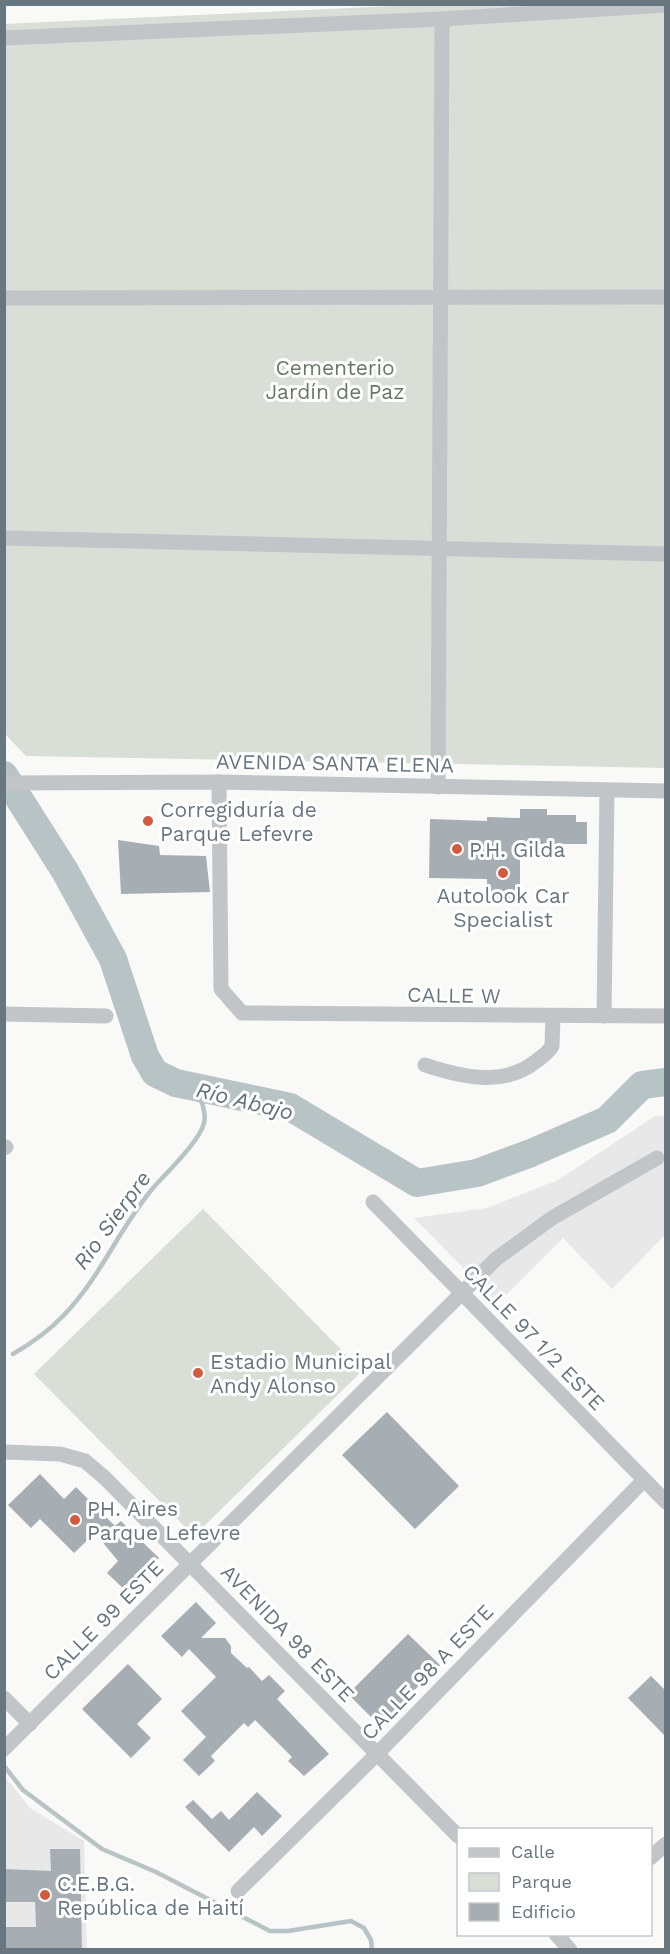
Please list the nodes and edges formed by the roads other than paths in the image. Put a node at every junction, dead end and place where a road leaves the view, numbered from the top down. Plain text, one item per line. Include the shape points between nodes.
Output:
1 (666, 5) edge
2 (442, 19) junction
3 (4, 38) edge
4 (440, 296) junction
5 (666, 297) edge
6 (4, 298) edge
7 (4, 538) edge
8 (439, 548) junction
9 (666, 554) edge
10 (219, 782) junction
11 (4, 783) edge
12 (438, 787) junction
13 (608, 790) junction
14 (666, 791) edge
15 (4, 1014) edge
16 (106, 1016) dead end
17 (603, 1016) junction
18 (666, 1016) edge
19 (553, 1017) junction
20 (425, 1065) dead end
21 (657, 1158) dead end
22 (373, 1202) dead end
23 (461, 1293) junction
24 (4, 1452) edge
25 (644, 1480) junction
26 (666, 1502) edge
27 (190, 1562) junction
28 (4, 1698) edge
29 (30, 1724) junction
30 (5, 1748) edge
31 (377, 1754) junction
32 (457, 1834) edge
33 (666, 1844) edge
34 (652, 1857) edge
35 (238, 1891) dead end

1 - 2 street
2 - 3 street
2 - 4 street
4 - 5 street
4 - 6 street
4 - 8 street
7 - 8 street
8 - 9 street
8 - 12 street
10 - 11 street, AVENIDA SANTA ELENA
10 - 12 street, AVENIDA SANTA ELENA
10 - 19 street, CALLE W via 221,989 242,1013
12 - 13 street, AVENIDA SANTA ELENA
13 - 14 street, AVENIDA SANTA ELENA
13 - 17 street
15 - 16 street
17 - 18 street, CALLE W
17 - 19 street, CALLE W
19 - 20 street via 552,1046 524,1071 492,1079
21 - 23 street, CALLE 99 ESTE via 552,1218 496,1259
22 - 23 street, CALLE 97 1/2 ESTE
23 - 25 street, CALLE 97 1/2 ESTE
23 - 27 street, CALLE 99 ESTE
24 - 27 street, AVENIDA 98 ESTE via 60,1454 85,1461
25 - 26 street, CALLE 97 1/2 ESTE
25 - 31 street, CALLE 98 A ESTE
27 - 29 street, CALLE 99 ESTE
27 - 31 street, AVENIDA 98 ESTE
28 - 29 street
29 - 30 street, CALLE 99 ESTE
31 - 32 street, AVENIDA 98 ESTE
31 - 35 street, CALLE 98 A ESTE
33 - 34 street

